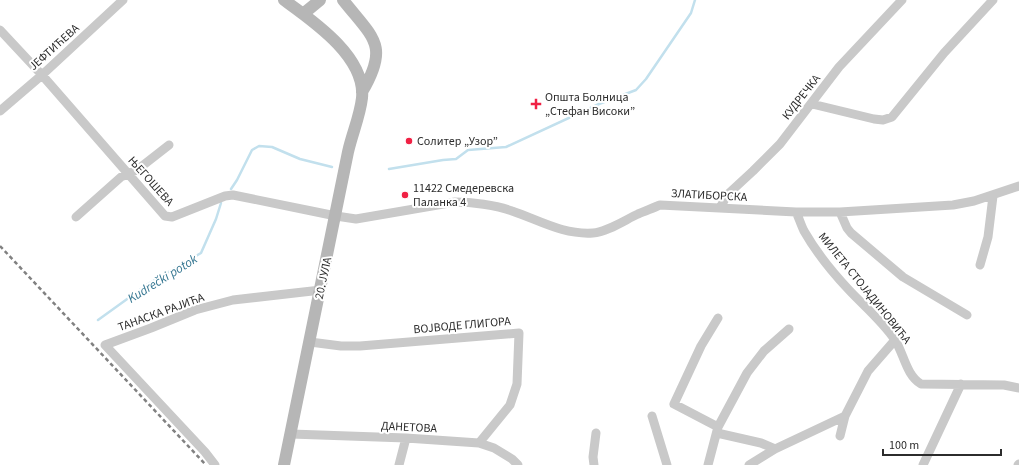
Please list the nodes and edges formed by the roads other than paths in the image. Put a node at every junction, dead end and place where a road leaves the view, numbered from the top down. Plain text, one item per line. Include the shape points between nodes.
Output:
1 (124, 0) edge
2 (284, 0) edge
3 (320, 0) edge
4 (343, 0) edge
5 (902, 0) edge
6 (994, 0) edge
7 (303, 14) junction
8 (0, 30) edge
9 (42, 75) junction
10 (362, 92) junction
11 (812, 104) junction
12 (0, 111) edge
13 (169, 145) dead end
14 (128, 174) junction
15 (1019, 186) edge
16 (993, 196) junction
17 (720, 208) junction
18 (796, 212) junction
19 (840, 212) junction
20 (336, 216) junction
21 (76, 217) dead end
22 (980, 265) dead end
23 (321, 290) junction
24 (967, 315) dead end
25 (718, 318) dead end
26 (789, 329) dead end
27 (895, 340) junction
28 (310, 342) junction
29 (961, 384) junction
30 (1019, 388) edge
31 (652, 416) dead end
32 (845, 416) junction
33 (717, 430) junction
34 (596, 433) dead end
35 (291, 434) junction
36 (840, 436) dead end
37 (406, 438) junction
38 (479, 443) junction
39 (775, 449) junction
40 (215, 465) edge
41 (284, 465) edge
42 (399, 465) edge
43 (518, 465) edge
44 (594, 465) edge
45 (667, 465) edge
46 (708, 465) edge
47 (749, 465) edge
48 (923, 465) edge

1 - 9 street, ЈЕФТИЋЕВА
2 - 7 main road
3 - 7 main road
4 - 10 main road via 370,34 376,46 373,71
5 - 11 street, КУДРЕЧКА via 839,68
6 - 11 street via 944,53 892,117 874,120
7 - 10 main road via 345,53 358,74
8 - 9 street, ЊЕГОШЕВА
9 - 12 street, ЈЕФТИЋЕВА
9 - 14 street, ЊЕГОШЕВА
10 - 20 main road, 20. ЈУЛА
11 - 17 street, КУДРЕЧКА via 780,144 727,195
13 - 14 street
14 - 20 street, ЊЕГОШЕВА via 165,216 172,217 233,194
14 - 21 street via 121,177
15 - 16 street, ЗЛАТИБОРСКА
16 - 19 street, ЗЛАТИБОРСКА via 953,205
16 - 22 street via 988,237
17 - 18 street, ЗЛАТИБОРСКА
17 - 20 street, ЗЛАТИБОРСКА via 660,205 611,228 594,233 557,229 511,210 467,202 356,219
18 - 19 street, ЗЛАТИБОРСКА
18 - 27 street, МИЛЕТА СТОЈАДИНОВИЋА via 804,232 822,258
19 - 24 street via 851,233 903,277
20 - 23 main road, 20. ЈУЛА
23 - 28 main road, 20. ЈУЛА
23 - 40 street, ТАНАСКА РАЈИЋА via 232,300 196,310 104,345
25 - 33 street via 701,346 674,404
26 - 33 street via 764,351 747,374
27 - 29 street, МИЛЕТА СТОЈАДИНОВИЋА via 914,380 921,384
27 - 32 street via 868,371
28 - 35 main road, 20. ЈУЛА
28 - 38 street, ВОЈВОДЕ ГЛИГОРА via 356,346 519,333 516,384 510,405
29 - 30 street
29 - 48 street
31 - 45 street
32 - 36 street
32 - 39 street
33 - 39 street
33 - 46 street
34 - 44 street
35 - 37 street, ДАНЕТОВА
35 - 41 main road, 20. ЈУЛА
37 - 38 street, ДАНЕТОВА
37 - 42 street
38 - 43 street, ДАНЕТОВА via 494,448
39 - 47 street

